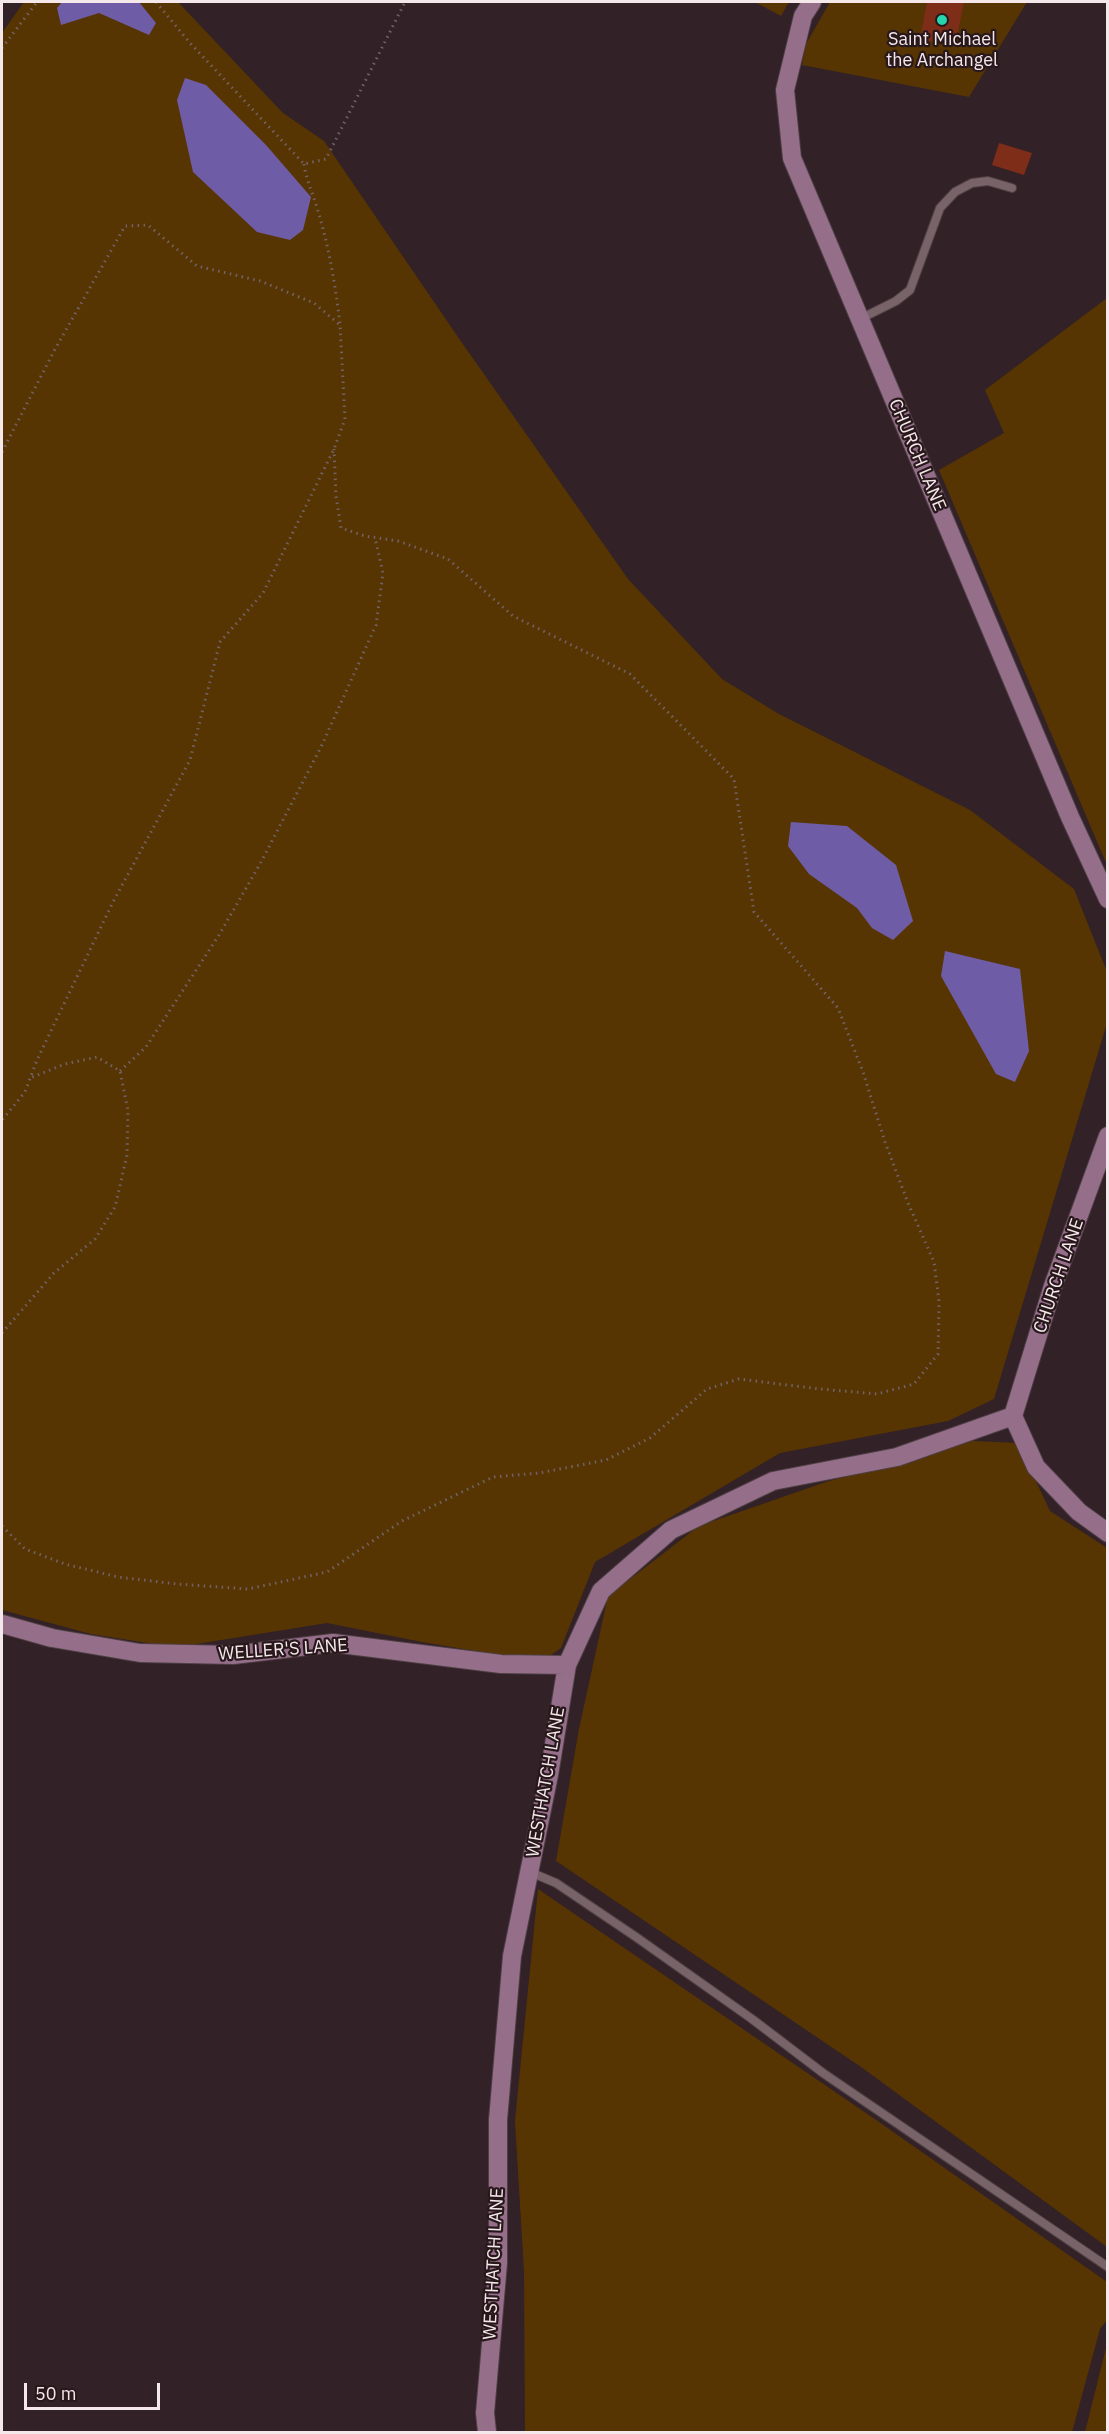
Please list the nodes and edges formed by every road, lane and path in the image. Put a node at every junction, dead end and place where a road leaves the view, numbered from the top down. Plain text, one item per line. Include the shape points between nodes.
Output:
1 (37, 2) edge
2 (156, 2) edge
3 (405, 2) edge
4 (812, 2) edge
5 (2, 48) edge
6 (304, 164) junction
7 (1012, 188) dead end
8 (860, 319) junction
9 (340, 325) junction
10 (334, 449) junction
11 (2, 452) edge
12 (375, 538) junction
13 (1107, 899) edge
14 (120, 1071) junction
15 (30, 1078) junction
16 (2, 1120) edge
17 (1107, 1136) edge
18 (2, 1333) edge
19 (1013, 1416) junction
20 (2, 1526) edge
21 (1107, 1533) edge
22 (2, 1624) edge
23 (567, 1665) junction
24 (530, 1872) junction
25 (1107, 2267) edge
26 (487, 2433) edge

1 - 5 path
2 - 6 path via 190,44
3 - 6 path via 326,159
4 - 8 street, CHURCH LANE via 803,16 785,90 792,159
6 - 9 path via 331,259
7 - 8 lane via 988,181 972,183 955,192 940,208 910,290
8 - 13 street, CHURCH LANE
9 - 10 path via 345,419
9 - 11 path via 314,303 260,281 196,266 148,225 125,226
10 - 12 path via 341,528
10 - 15 path via 263,593 219,642 190,760 113,902
12 - 14 path via 383,573 376,625 321,747 219,935 146,1047
12 - 20 path via 398,541 448,559 513,616 630,674 734,779 754,912 838,1008 908,1203 934,1262 939,1301 938,1354 914,1384 878,1394 740,1379 707,1389 650,1438 606,1460 493,1477 402,1521 327,1572 248,1589 118,1577 65,1564 25,1549
14 - 15 path via 97,1057
14 - 18 path via 128,1111 127,1155 115,1207 95,1239 54,1273
15 - 16 path via 25,1092
17 - 19 street, CHURCH LANE via 1053,1286
19 - 21 street via 1036,1467 1079,1512
19 - 23 street, WESTHATCH LANE via 897,1457 773,1481 671,1530 601,1591
22 - 23 street, WELLER'S LANE via 52,1638 140,1653 233,1655 333,1643 501,1664
23 - 24 street, WESTHATCH LANE
24 - 25 lane via 556,1883 636,1937 823,2073
24 - 26 street, WESTHATCH LANE via 513,1956 498,2120 498,2263 485,2413

